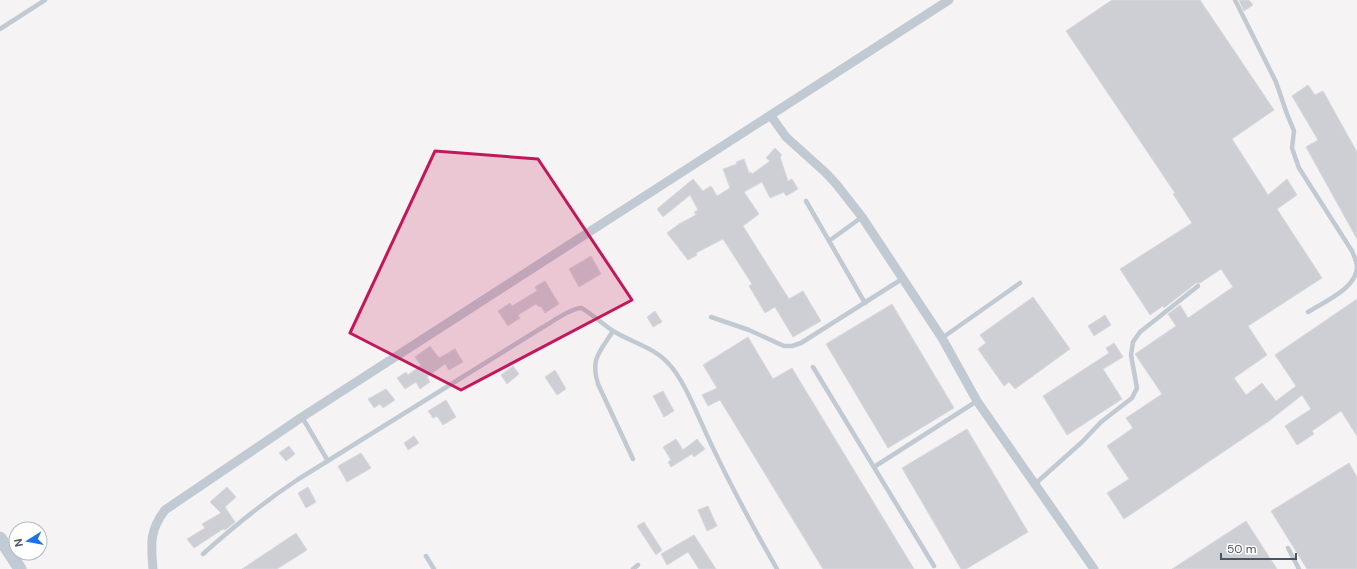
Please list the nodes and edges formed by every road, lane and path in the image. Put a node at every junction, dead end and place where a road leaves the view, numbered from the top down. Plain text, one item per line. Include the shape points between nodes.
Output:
1 (45, 0) edge
2 (949, 0) edge
3 (1235, 0) edge
4 (0, 29) edge
5 (771, 116) junction
6 (806, 201) dead end
7 (862, 217) junction
8 (830, 241) junction
9 (902, 279) junction
10 (1020, 283) dead end
11 (1198, 286) dead end
12 (865, 302) junction
13 (1308, 312) dead end
14 (711, 317) dead end
15 (613, 331) junction
16 (942, 338) junction
17 (814, 367) dead end
18 (977, 401) junction
19 (302, 417) junction
20 (633, 459) dead end
21 (328, 461) junction
22 (874, 467) junction
23 (1035, 484) junction
24 (0, 538) edge
25 (1288, 548) dead end
26 (204, 554) dead end
27 (426, 556) dead end
28 (638, 565) dead end
29 (934, 566) dead end
30 (20, 569) edge
31 (153, 569) edge
32 (434, 569) edge
33 (633, 569) edge
34 (778, 569) edge
35 (1094, 569) edge
36 (1299, 569) edge

1 - 4 lane
2 - 5 street
3 - 13 lane via 1276,82 1294,131 1292,148 1300,168 1352,251 1357,266 1355,277 1348,287
5 - 7 street via 786,137 826,173
5 - 19 street
6 - 8 lane
7 - 8 lane
7 - 9 street
8 - 12 lane
9 - 12 lane
9 - 16 street
10 - 16 lane
11 - 23 lane via 1140,332 1133,342 1131,355 1137,388 1132,398 1101,422
12 - 14 lane via 801,343 792,346 776,344 749,330
15 - 20 lane via 595,358 594,373
15 - 21 lane via 584,309 571,311
15 - 34 lane via 659,355 676,374 729,482
16 - 18 street
17 - 22 lane
18 - 22 lane
18 - 23 street
19 - 21 lane
19 - 31 street via 165,510 156,522 152,540
21 - 26 lane via 272,497
22 - 29 lane
23 - 35 street
24 - 30 main road
25 - 36 lane
27 - 32 lane
28 - 33 lane

